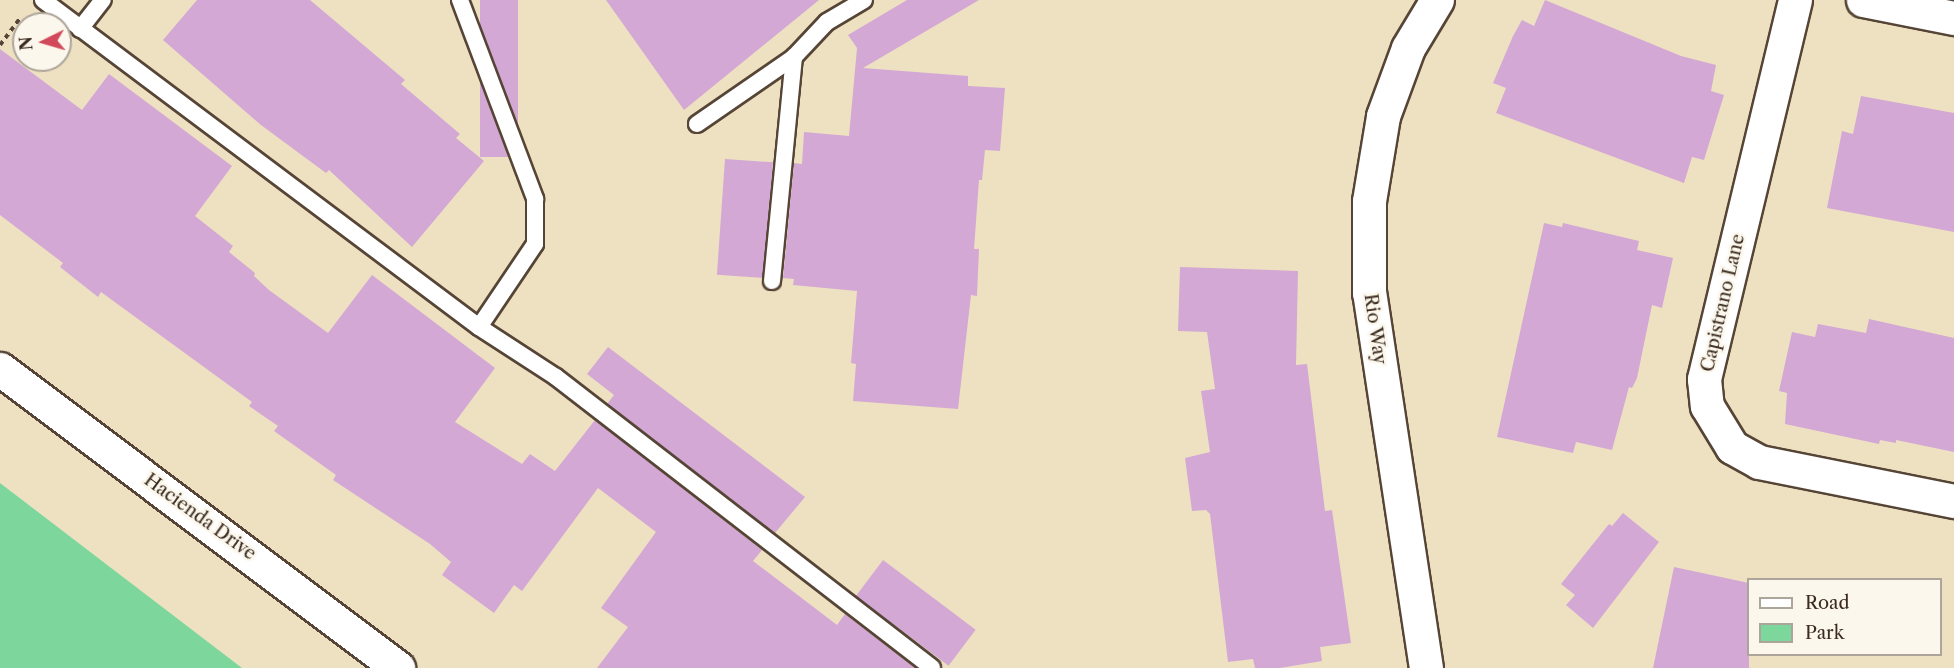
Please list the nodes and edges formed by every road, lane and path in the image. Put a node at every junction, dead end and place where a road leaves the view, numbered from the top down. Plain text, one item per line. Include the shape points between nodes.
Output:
1 (43, 0) edge
2 (103, 0) edge
3 (460, 0) edge
4 (864, 0) edge
5 (1437, 0) edge
6 (1796, 0) edge
7 (1863, 0) edge
8 (27, 9) dead end
9 (1954, 18) edge
10 (80, 29) junction
11 (0, 45) edge
12 (794, 57) junction
13 (697, 124) dead end
14 (772, 281) dead end
15 (479, 327) junction
16 (0, 369) edge
17 (1954, 501) edge
18 (398, 668) edge
19 (932, 668) edge
20 (1426, 668) edge

1 - 10 lane
2 - 10 lane
3 - 15 lane via 535,199 535,244
4 - 12 lane via 827,21
5 - 20 street, Rio Way via 1408,48 1383,116 1369,201 1369,293
6 - 17 street, Capistrano Lane via 1704,379 1707,406 1732,447 1759,462
7 - 9 street
8 - 11 path
10 - 15 lane
12 - 13 lane
12 - 14 lane
15 - 19 lane via 556,377
16 - 18 street, Hacienda Drive

